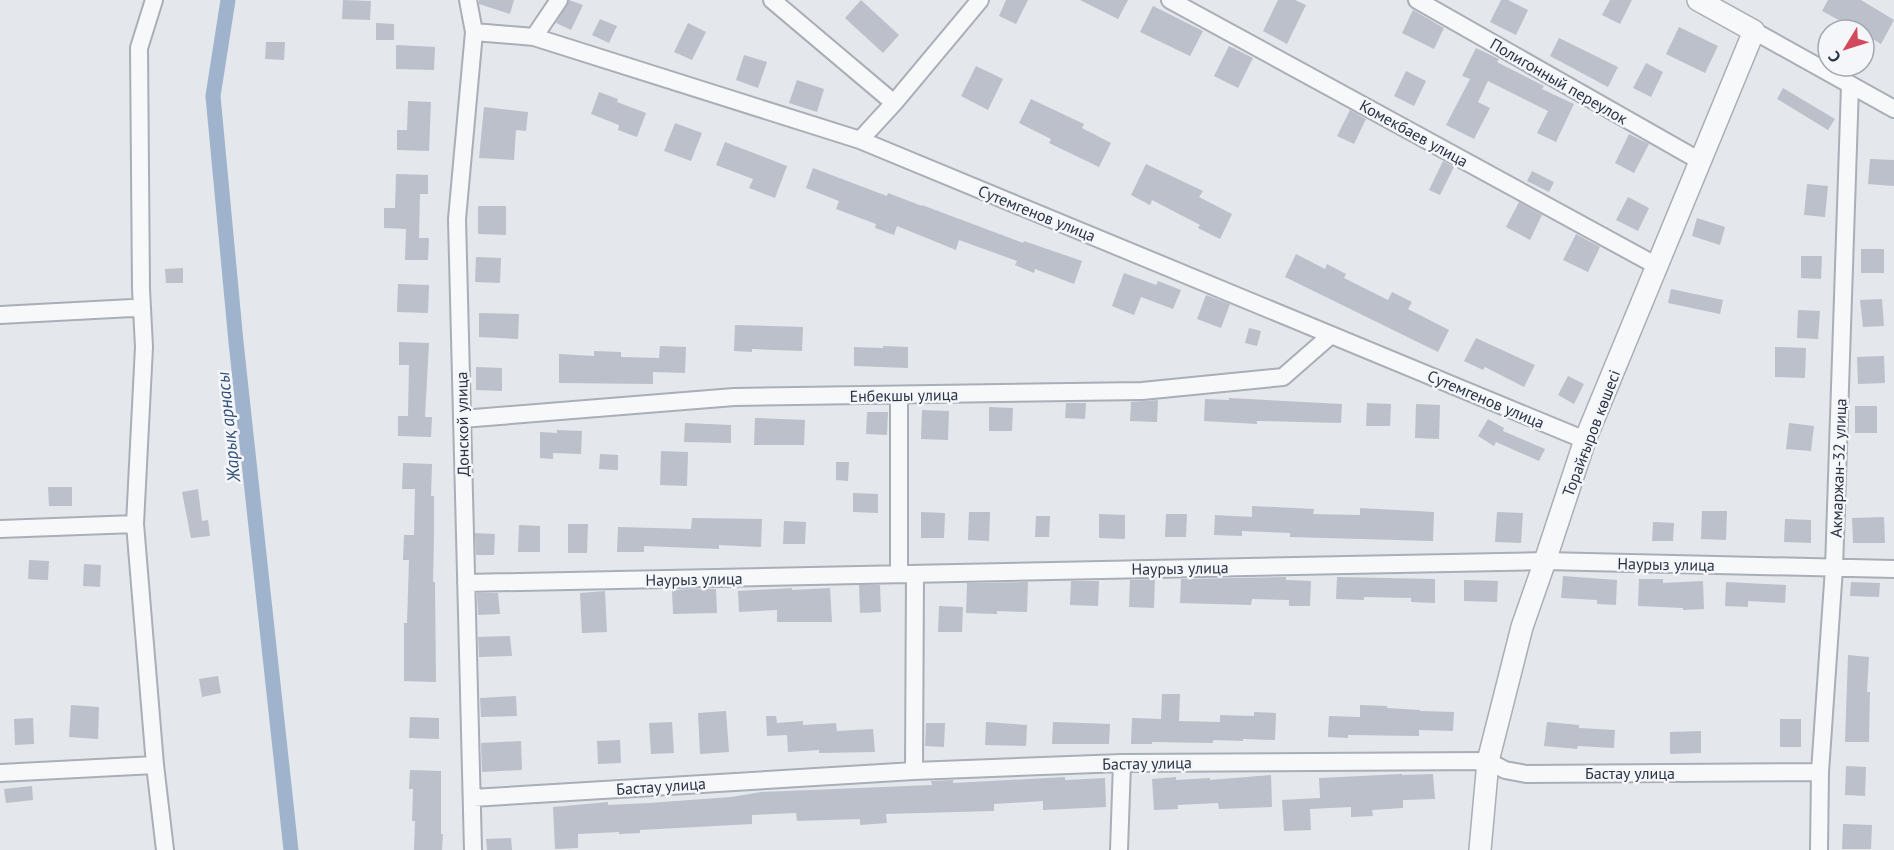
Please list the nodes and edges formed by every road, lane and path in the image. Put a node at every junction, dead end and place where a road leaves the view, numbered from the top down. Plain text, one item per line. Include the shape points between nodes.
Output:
1 (153, 0) edge
2 (468, 0) edge
3 (559, 0) edge
4 (772, 0) edge
5 (980, 0) edge
6 (1170, 0) edge
7 (1417, 0) edge
8 (1698, 0) edge
9 (1754, 31) junction
10 (474, 32) junction
11 (534, 37) junction
12 (1850, 86) junction
13 (894, 103) junction
14 (1894, 110) edge
15 (860, 140) junction
16 (1701, 161) junction
17 (1657, 266) junction
18 (142, 310) junction
19 (0, 315) edge
20 (1330, 334) junction
21 (899, 395) junction
22 (462, 419) junction
23 (1585, 440) junction
24 (135, 524) junction
25 (0, 529) edge
26 (1545, 561) junction
27 (1834, 568) junction
28 (1894, 569) edge
29 (907, 574) junction
30 (466, 583) junction
31 (1488, 761) junction
32 (1122, 763) junction
33 (155, 765) junction
34 (914, 771) junction
35 (1820, 772) junction
36 (0, 774) edge
37 (472, 798) junction
38 (165, 850) edge
39 (473, 850) edge
40 (1119, 850) edge
41 (1480, 850) edge
42 (1819, 850) edge

1 - 18 street via 139,48
2 - 10 street, Донской улица
3 - 11 street
4 - 13 street
5 - 13 street
6 - 17 street, Комекбаев улица
7 - 16 street, Полигонный переулок
8 - 9 street
9 - 12 street
9 - 16 street, Торайғыров көшесі
10 - 11 street, Сутемгенов улица
10 - 22 street, Донской улица via 457,219
11 - 15 street, Сутемгенов улица
12 - 14 street
12 - 27 street, Акмаржан-32 улица
13 - 15 street
15 - 20 street, Сутемгенов улица
16 - 17 street, Торайғыров көшесі
17 - 23 street, Торайғыров көшесі
18 - 19 street
18 - 24 street via 144,347
20 - 21 street, Енбекшы улица via 1283,377 1143,391
20 - 23 street, Сутемгенов улица
21 - 22 street, Енбекшы улица via 734,397
21 - 29 street
22 - 30 street, Донской улица
23 - 26 street, Торайғыров көшесі
24 - 25 street
24 - 33 street
26 - 27 street, Наурыз улица
26 - 29 street, Наурыз улица
26 - 31 street, Торайғыров көшесі via 1522,627
27 - 28 street, Наурыз улица
27 - 35 street, Акмаржан-32 улица
29 - 30 street, Наурыз улица
29 - 34 street
30 - 37 street, Донской улица
31 - 32 street, Бастау улица
31 - 35 street, Бастау улица via 1505,770 1526,774
31 - 41 street, Торайғыров көшесі
32 - 34 street, Бастау улица
32 - 40 street
33 - 36 street
33 - 38 street
34 - 37 street, Бастау улица
35 - 42 street, Акмаржан-32 улица
37 - 39 street, Донской улица

